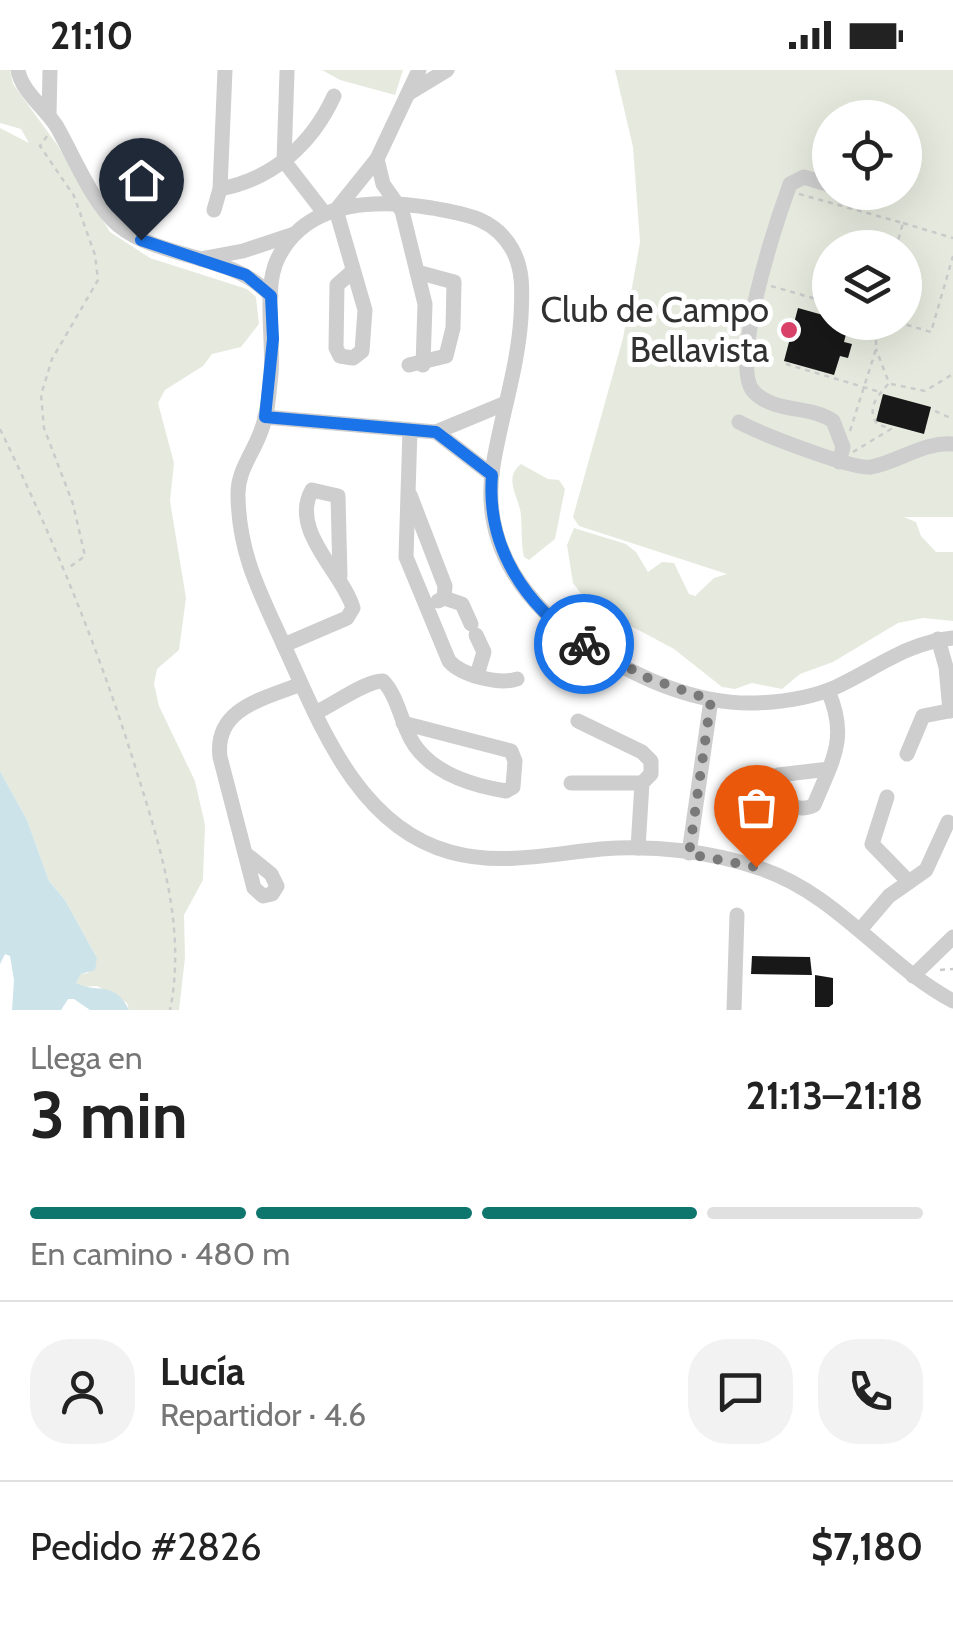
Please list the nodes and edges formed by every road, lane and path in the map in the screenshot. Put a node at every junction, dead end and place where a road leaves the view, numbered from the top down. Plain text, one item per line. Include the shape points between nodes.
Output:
1 (18, 70) edge
2 (50, 70) edge
3 (225, 70) edge
4 (420, 70) edge
5 (448, 70) edge
6 (287, 72) edge
7 (410, 93) junction
8 (334, 96) dead end
9 (50, 115) junction
10 (60, 132) junction
11 (376, 160) junction
12 (284, 161) junction
13 (812, 179) edge
14 (220, 189) junction
15 (790, 191) dead end
16 (397, 202) junction
17 (214, 210) dead end
18 (330, 212) junction
19 (903, 223) junction
20 (901, 230) edge
21 (298, 233) junction
22 (953, 238) edge
23 (953, 256) edge
24 (196, 259) junction
25 (353, 271) junction
26 (417, 272) junction
27 (764, 284) dead end
28 (271, 296) junction
29 (812, 298) edge
30 (922, 329) edge
31 (876, 340) edge
32 (876, 349) junction
33 (786, 364) dead end
34 (953, 374) edge
35 (889, 383) junction
36 (864, 387) junction
37 (881, 392) junction
38 (506, 403) junction
39 (935, 411) dead end
40 (265, 417) junction
41 (953, 420) edge
42 (739, 422) dead end
43 (876, 422) junction
44 (868, 426) dead end
45 (0, 429) edge
46 (410, 430) junction
47 (436, 432) junction
48 (953, 444) edge
49 (841, 456) junction
50 (492, 475) junction
51 (410, 494) junction
52 (66, 570) junction
53 (340, 576) junction
54 (444, 598) junction
55 (426, 607) junction
56 (945, 639) edge
57 (284, 645) junction
58 (477, 675) junction
59 (517, 680) dead end
60 (301, 684) junction
61 (828, 690) junction
62 (711, 700) junction
63 (952, 710) edge
64 (315, 713) junction
65 (578, 720) dead end
66 (404, 723) junction
67 (907, 754) dead end
68 (830, 768) dead end
69 (642, 783) junction
70 (571, 784) dead end
71 (888, 797) dead end
72 (948, 822) dead end
73 (638, 848) junction
74 (246, 854) dead end
75 (689, 854) junction
76 (909, 882) junction
77 (737, 914) dead end
78 (860, 930) junction
79 (953, 937) edge
80 (914, 976) junction
81 (953, 1001) edge
82 (170, 1010) edge
83 (734, 1010) edge

1 - 9 street
2 - 9 street
3 - 14 street
4 - 7 street
5 - 7 street
6 - 12 street
7 - 11 street
8 - 12 street via 315,129
9 - 10 street
10 - 24 street via 115,223 152,245
10 - 52 path via 42,138 40,146 80,209 98,280 48,367 41,395 44,428 73,504 84,556
11 - 16 street
11 - 18 street
12 - 14 street
12 - 18 street
13 - 49 street via 790,184 748,331 744,369 761,398 828,417 839,430
14 - 17 street
15 - 19 path
16 - 18 street
16 - 26 street
16 - 38 street via 480,218 515,254 521,314
18 - 21 street
18 - 25 street
19 - 20 path
19 - 22 path
21 - 24 street
21 - 28 street via 274,266
23 - 30 path via 931,332
24 - 28 street via 252,278
25 - 25 street via 366,317 362,352 353,358 336,348 337,284
26 - 26 street via 427,316 416,365 448,354 456,287 449,278
27 - 29 path
28 - 40 street
31 - 32 path
32 - 35 path
32 - 36 path
33 - 36 path
34 - 35 path via 925,391
35 - 37 path
36 - 37 path
36 - 49 path
37 - 43 path via 872,409
38 - 47 street
38 - 50 street
39 - 41 path
40 - 46 street
40 - 57 street via 240,476 241,538
42 - 49 street
43 - 44 path
43 - 49 path via 891,429
45 - 52 path
46 - 47 street
46 - 51 street
47 - 50 street
48 - 49 street via 926,444 870,467
50 - 62 street via 500,539 536,606 613,661
51 - 54 street
51 - 55 street via 406,557
52 - 82 path via 168,879 176,939
53 - 53 street via 338,496 314,490 308,497 311,534
53 - 57 street via 351,614
54 - 55 street
54 - 58 street via 462,604 484,652
55 - 58 street via 450,664
56 - 61 street via 900,652
56 - 63 street
57 - 60 street
58 - 59 street
60 - 64 street
60 - 74 street via 238,710 220,736
61 - 62 street via 784,702
61 - 68 street via 840,730
62 - 75 street
63 - 67 street via 923,716
64 - 66 street via 380,680
64 - 73 street via 364,792 437,847 502,859
65 - 69 street via 646,754 652,770
66 - 66 street via 414,743 451,776 504,791 512,787 516,761 510,751
69 - 70 street
69 - 73 street
71 - 76 street via 872,844
72 - 76 street via 930,865
73 - 75 street
75 - 78 street via 785,878
76 - 78 street
77 - 83 street
78 - 80 street
79 - 80 street
80 - 81 street

